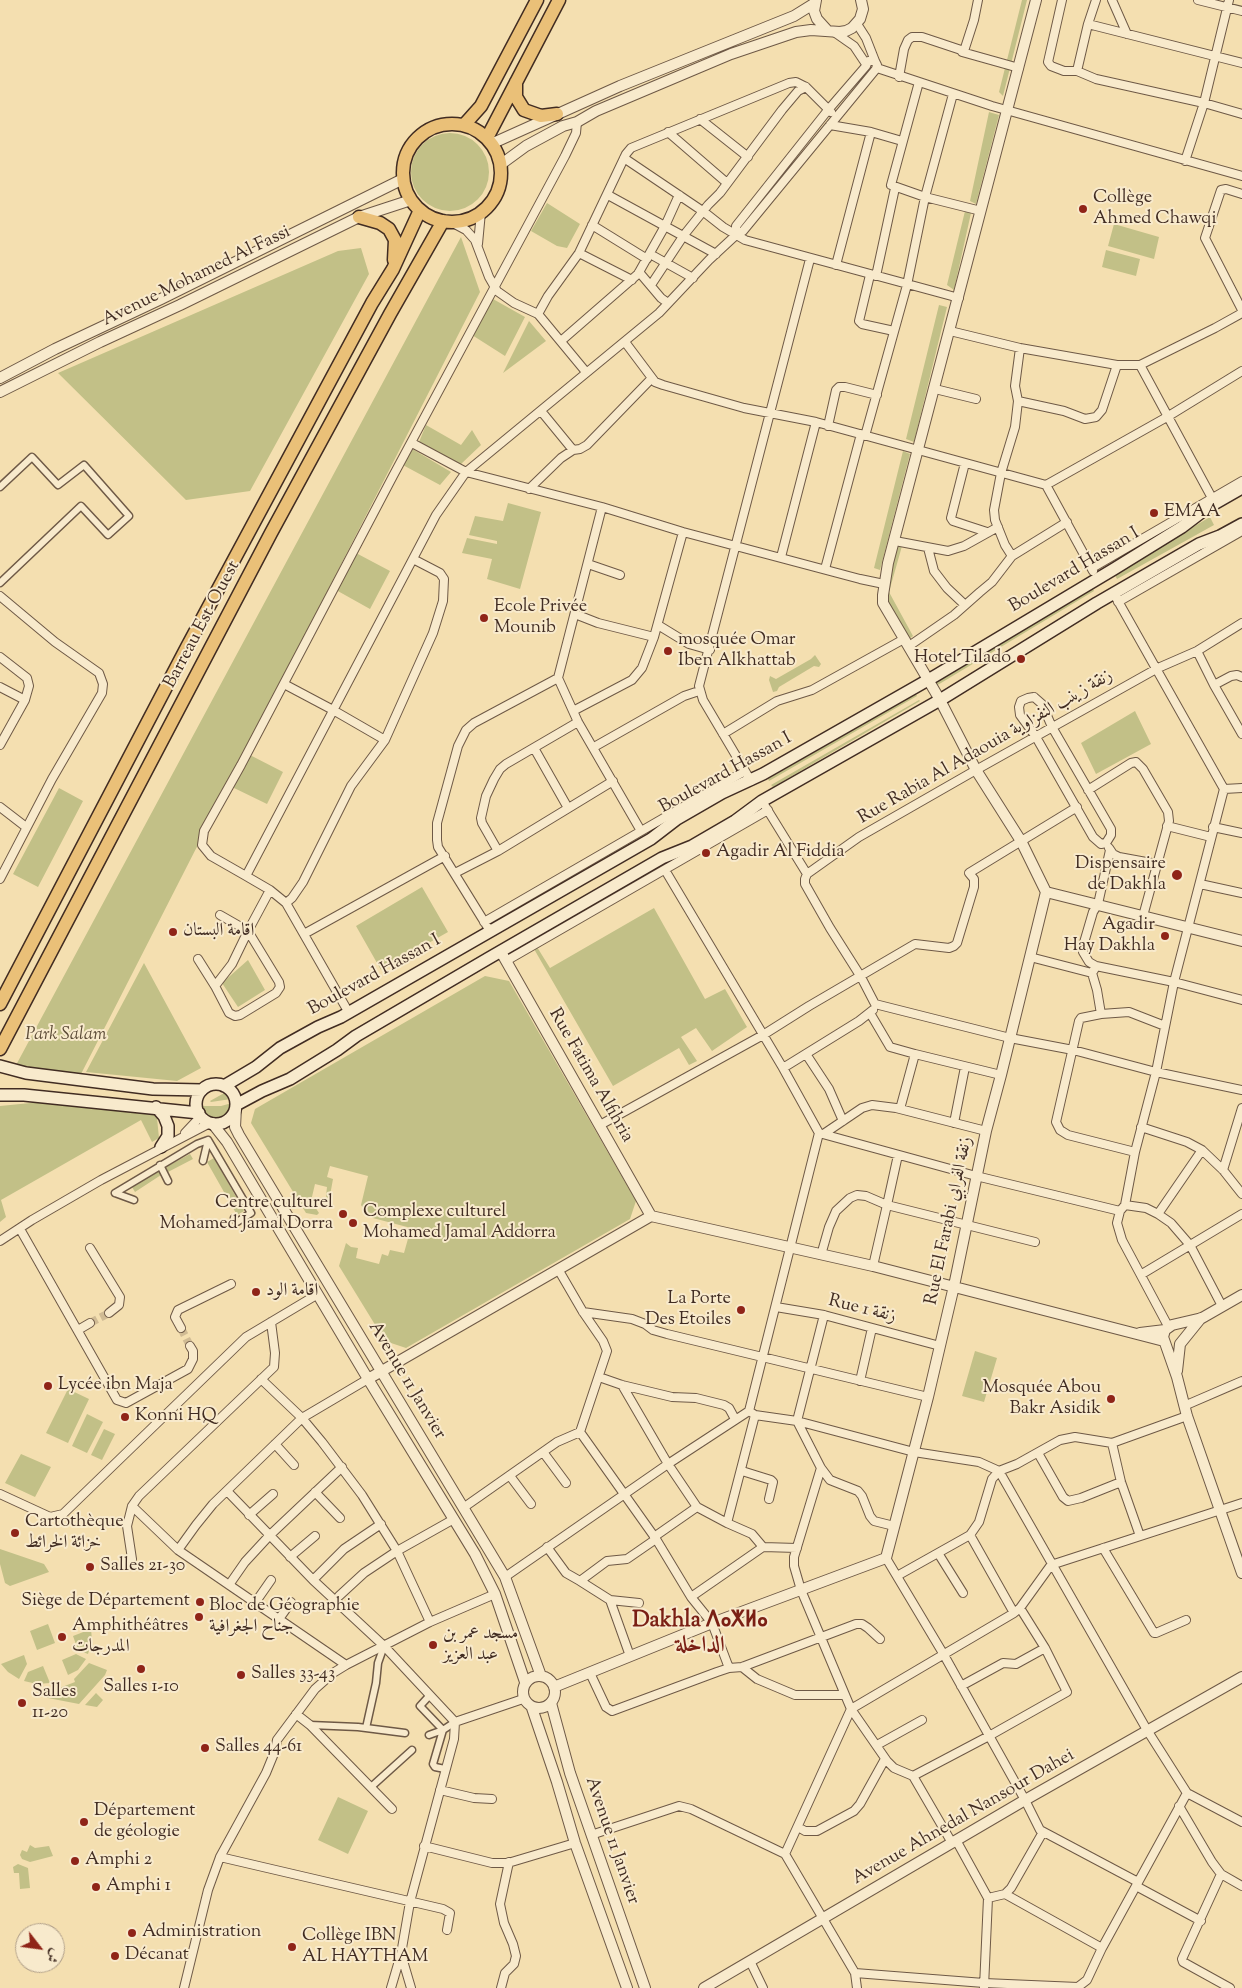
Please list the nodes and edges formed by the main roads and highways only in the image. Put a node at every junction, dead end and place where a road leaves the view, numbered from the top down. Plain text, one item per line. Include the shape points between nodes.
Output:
1 (537, 0) edge
2 (559, 0) edge
3 (516, 82) junction
4 (557, 114) road end
5 (464, 125) junction
6 (489, 141) junction
7 (420, 210) junction
8 (359, 217) road end
9 (447, 221) junction
10 (393, 269) junction
11 (1242, 488) edge
12 (1242, 524) edge
13 (1235, 532) edge
14 (0, 1004) edge
15 (0, 1049) edge
16 (0, 1066) edge
17 (224, 1086) junction
18 (202, 1090) junction
19 (0, 1095) edge
20 (236, 1106) junction
21 (156, 1107) junction
22 (205, 1119) junction
23 (161, 1147) road end

1 - 5 main road via 481,106
2 - 3 main road
3 - 4 main road via 516,97 524,110 541,116
3 - 6 main road
5 - 6 main road
5 - 7 main road via 439,126 424,133 412,145 404,161 403,179 411,200
6 - 9 main road via 500,165 498,188 481,212 466,219
7 - 9 main road via 435,219
7 - 10 main road, Barreau Est-Ouest
8 - 10 main road via 380,222 391,231 395,244
9 - 15 main road, Barreau Est-Ouest via 386,322 274,527
10 - 14 main road, Barreau Est-Ouest via 183,655
11 - 17 main road, Boulevard Hassan I via 1182,528 928,680 748,776 671,823 651,839 487,926 349,1013 280,1048
12 - 13 main road
13 - 20 main road via 1199,544 1116,598 765,806 692,846 662,858 503,956 356,1036 290,1079 266,1088
16 - 18 main road via 26,1073 153,1088
17 - 18 main road via 213,1084
17 - 20 main road via 233,1093
18 - 22 main road via 196,1103
19 - 21 main road via 24,1094
20 - 22 main road via 227,1121
21 - 22 main road
21 - 23 main road via 168,1126 168,1136

